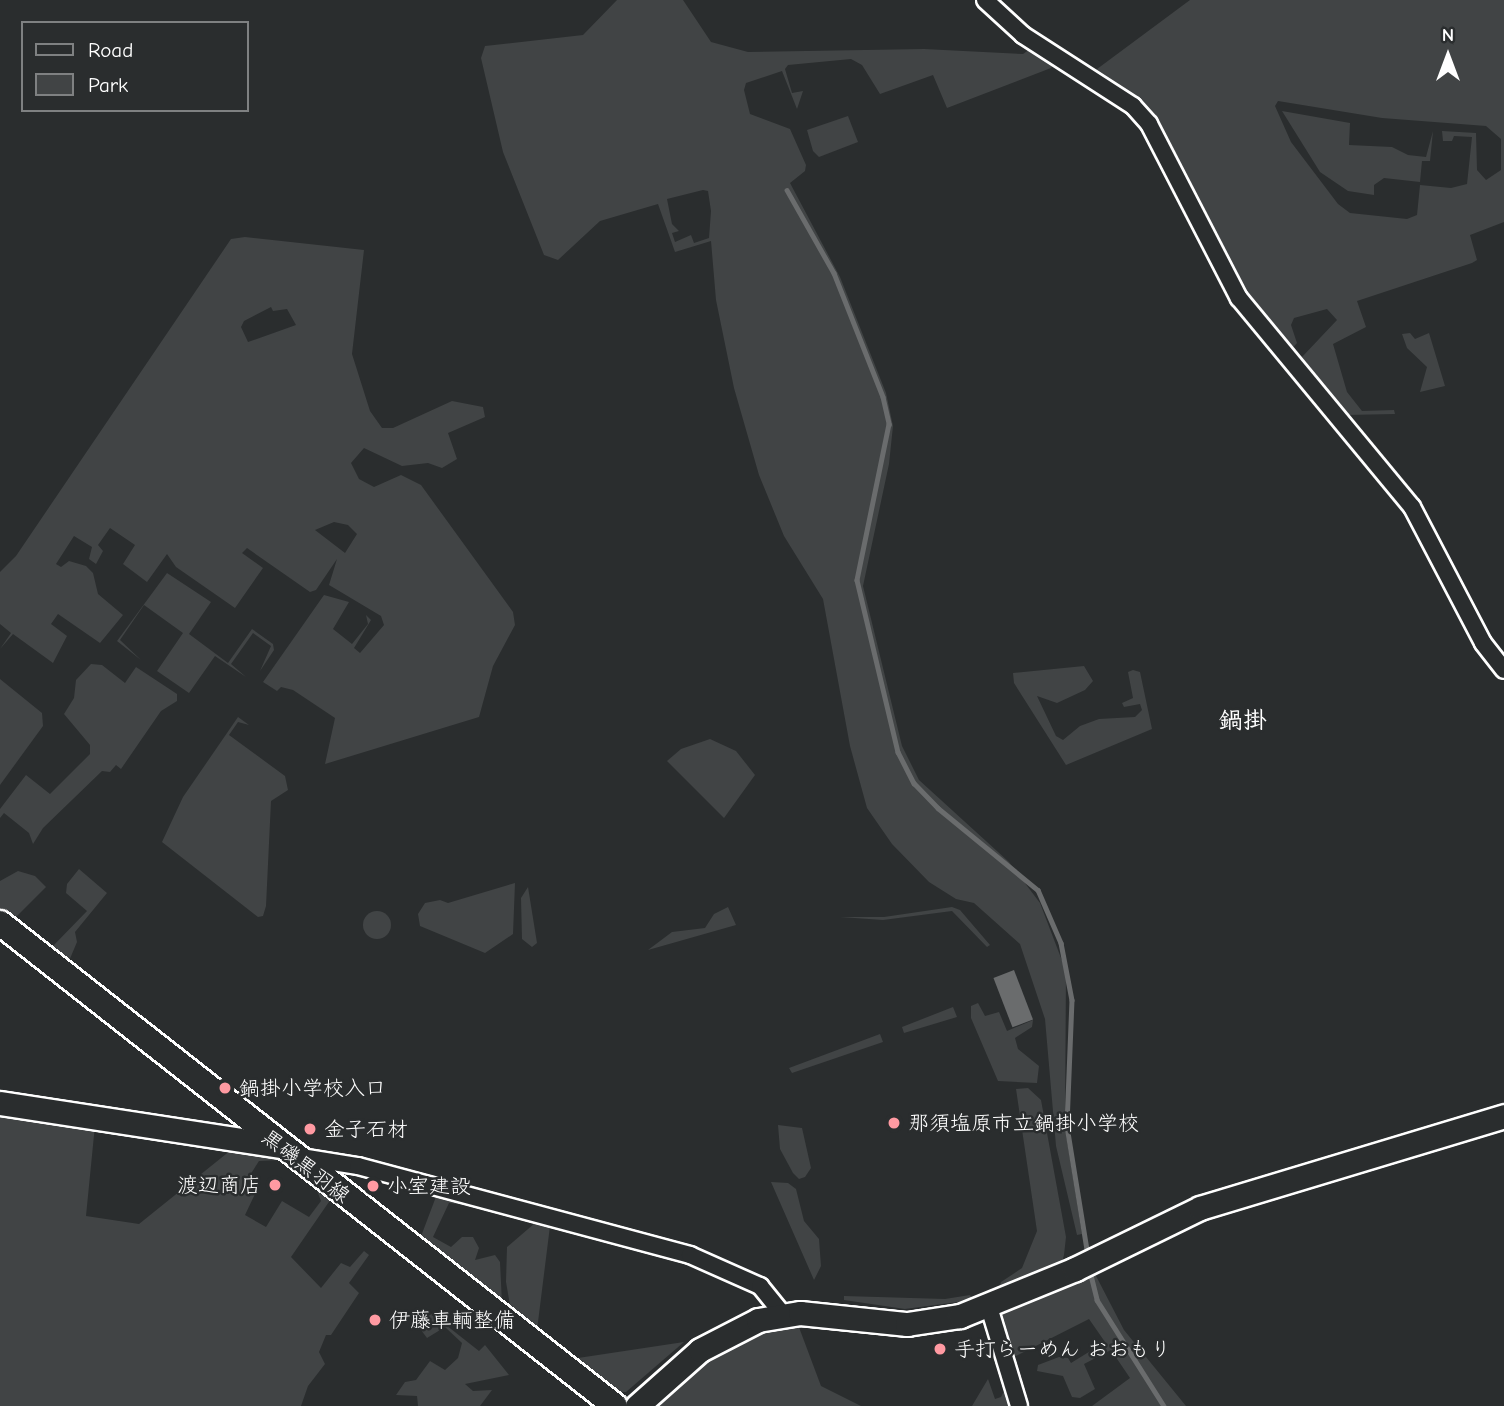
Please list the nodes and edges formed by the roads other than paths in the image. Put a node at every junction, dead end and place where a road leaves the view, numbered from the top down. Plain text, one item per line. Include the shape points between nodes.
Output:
1 (985, 0) edge
2 (1504, 670) edge
3 (0, 923) edge
4 (0, 1103) edge
5 (1504, 1116) edge
6 (286, 1151) junction
7 (989, 1307) junction
8 (783, 1314) junction
9 (615, 1406) edge
10 (637, 1406) edge
11 (1019, 1406) edge

1 - 2 street via 1023,35 1133,106 1149,124 1239,298 1430,532 1483,643
3 - 6 main road, 黒磯黒羽線
4 - 6 street
5 - 7 street via 1200,1208
6 - 8 street via 690,1255 760,1286
6 - 9 main road, 黒磯黒羽線
7 - 8 street via 907,1324
7 - 11 street
8 - 10 street via 720,1336

